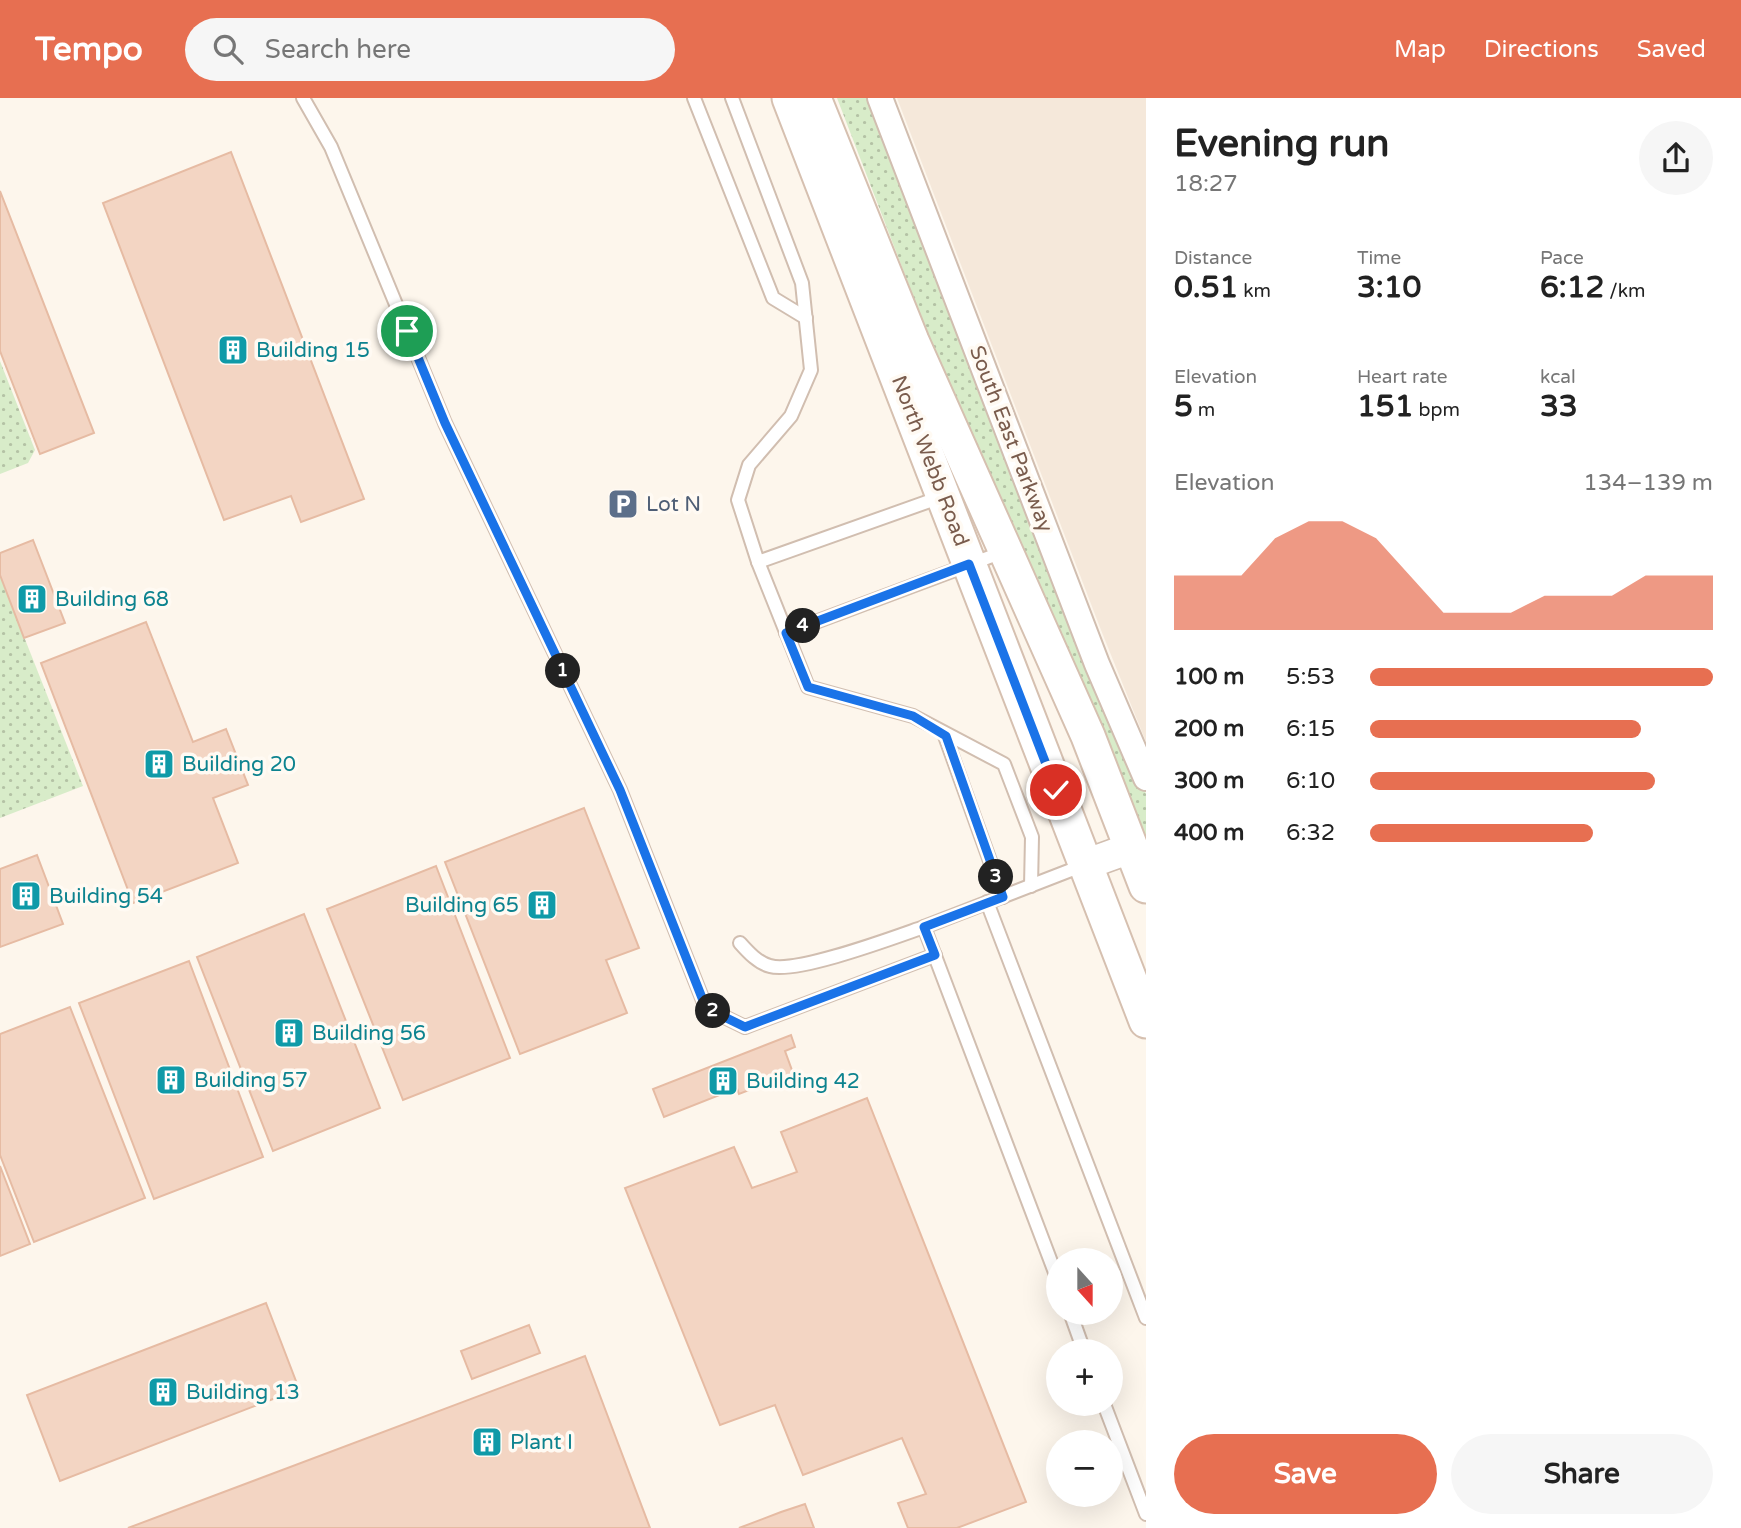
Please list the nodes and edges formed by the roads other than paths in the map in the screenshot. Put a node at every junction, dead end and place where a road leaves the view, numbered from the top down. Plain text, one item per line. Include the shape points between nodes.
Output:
1 (303, 98) edge
2 (694, 98) edge
3 (732, 98) edge
4 (789, 98) edge
5 (814, 98) edge
6 (880, 98) edge
7 (806, 318) junction
8 (958, 490) junction
9 (1003, 552) junction
10 (758, 562) junction
11 (969, 564) junction
12 (786, 633) junction
13 (946, 736) junction
14 (1146, 778) edge
15 (1130, 848) junction
16 (1084, 865) junction
17 (1031, 886) junction
18 (1146, 886) edge
19 (1003, 897) junction
20 (987, 902) junction
21 (924, 927) junction
22 (740, 943) dead end
23 (935, 955) junction
24 (1146, 1021) edge
25 (1046, 1249) edge
26 (1146, 1318) edge
27 (1109, 1416) edge
28 (1146, 1514) edge

1 - 23 lane via 331,147 445,423 620,790 706,1008 745,1027
2 - 7 lane via 773,298
3 - 7 lane via 802,283
4 - 8 main road, North Webb Road
5 - 8 main road, North Webb Road
6 - 14 street, South East Parkway via 1097,664
7 - 10 lane via 811,370 791,416 749,465 738,500
8 - 9 main road, North Webb Road
8 - 10 lane
8 - 11 main road, North Webb Road
9 - 11 lane
9 - 15 main road, North Webb Road via 1088,736
10 - 12 lane
11 - 12 lane
11 - 16 main road, North Webb Road
12 - 13 lane via 808,687 913,716
13 - 17 lane via 1004,764 1032,837
13 - 19 lane
15 - 16 street
15 - 18 main road, North Webb Road
16 - 17 lane
16 - 24 main road, North Webb Road
17 - 19 lane
19 - 20 lane
20 - 21 lane
20 - 26 lane
21 - 22 lane via 824,960 772,967
21 - 23 lane
23 - 25 lane
27 - 28 lane

